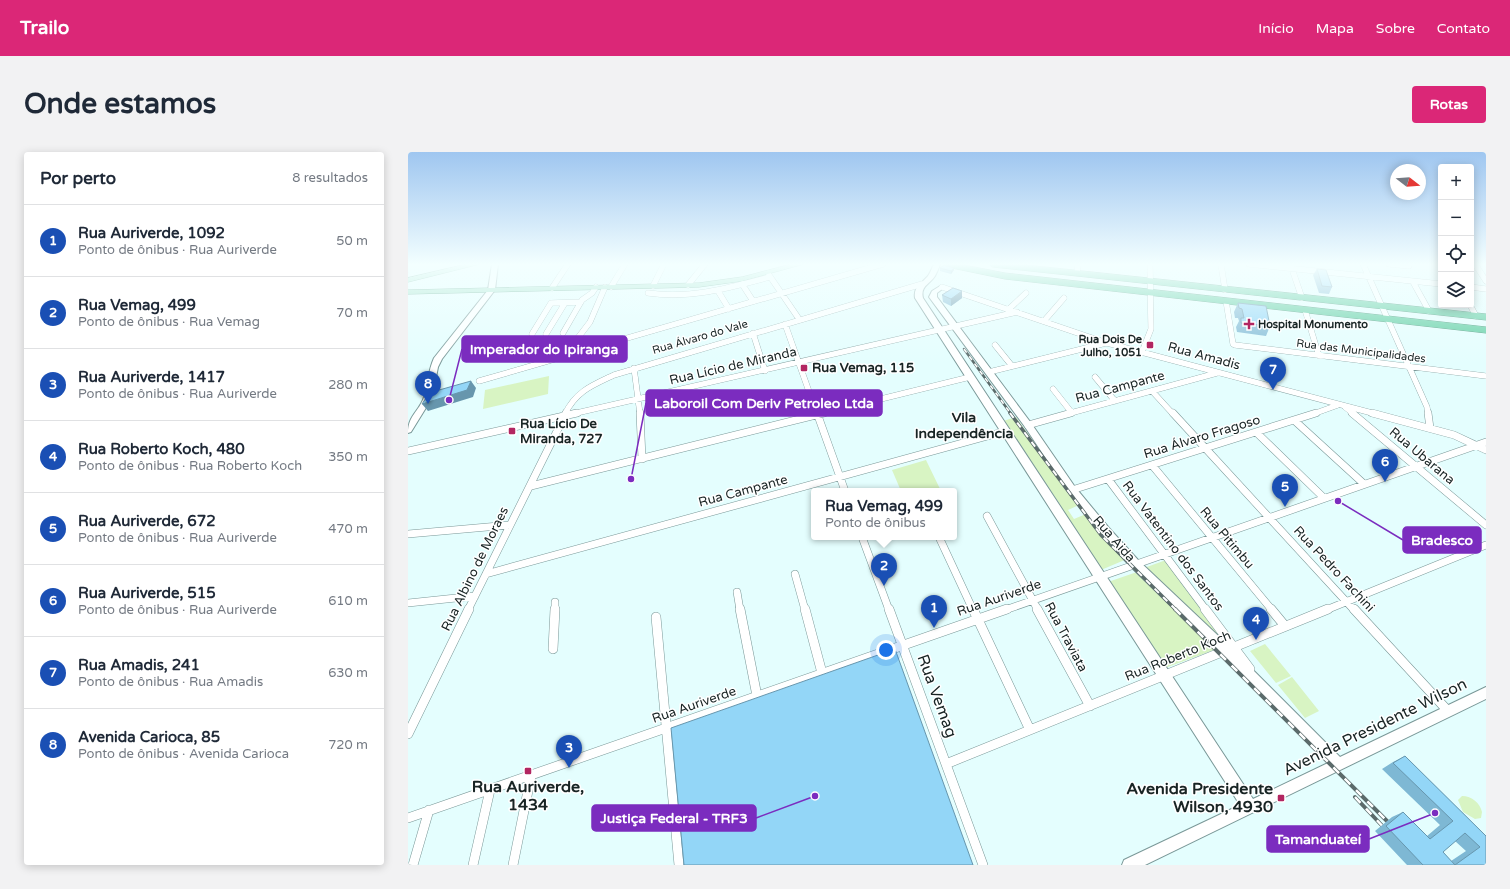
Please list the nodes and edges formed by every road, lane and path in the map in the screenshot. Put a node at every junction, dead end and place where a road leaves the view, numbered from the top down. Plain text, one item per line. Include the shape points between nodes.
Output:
1 (485, 297) edge
2 (587, 297) edge
3 (599, 297) edge
4 (722, 297) edge
5 (751, 297) edge
6 (766, 297) edge
7 (784, 297) edge
8 (874, 297) edge
9 (920, 297) edge
10 (934, 297) edge
11 (973, 297) edge
12 (1021, 297) edge
13 (1150, 297) edge
14 (1206, 297) edge
15 (1295, 297) edge
16 (1377, 297) edge
17 (1421, 297) edge
18 (1064, 298) dead end
19 (1302, 298) joint
20 (753, 301) junction
21 (1226, 301) junction
22 (581, 302) junction
23 (565, 303) junction
24 (1382, 307) junction
25 (1473, 308) edge
26 (729, 309) junction
27 (1009, 309) junction
28 (1305, 310) junction
29 (1429, 311) junction
30 (1017, 312) junction
31 (1481, 317) edge
32 (1387, 318) junction
33 (799, 319) junction
34 (1044, 322) junction
35 (785, 324) junction
36 (956, 327) junction
37 (1486, 330) edge
38 (941, 331) junction
39 (563, 333) dead end
40 (753, 333) junction
41 (532, 334) dead end
42 (546, 334) dead end
43 (1107, 343) junction
44 (996, 345) dead end
45 (1142, 352) junction
46 (570, 355) junction
47 (1319, 356) junction
48 (800, 363) junction
49 (1012, 366) junction
50 (1409, 367) junction
51 (634, 368) junction
52 (765, 371) junction
53 (990, 372) junction
54 (1218, 373) junction
55 (1486, 376) edge
56 (970, 377) junction
57 (1095, 377) dead end
58 (478, 381) dead end
59 (1053, 389) dead end
60 (1152, 391) junction
61 (639, 399) junction
62 (1115, 401) junction
63 (1341, 405) junction
64 (1355, 411) junction
65 (1072, 413) junction
66 (816, 415) junction
67 (564, 416) junction
68 (1296, 421) junction
69 (1028, 425) junction
70 (1430, 428) junction
71 (408, 430) edge
72 (1006, 431) junction
73 (1257, 433) junction
74 (1486, 442) edge
75 (1477, 445) junction
76 (1205, 448) junction
77 (1486, 450) edge
78 (408, 451) edge
79 (642, 459) junction
80 (1152, 465) junction
81 (1415, 466) junction
82 (839, 477) junction
83 (1108, 479) junction
84 (1364, 484) junction
85 (531, 486) junction
86 (844, 488) edge
87 (1072, 490) junction
88 (1324, 498) junction
89 (986, 516) dead end
90 (1269, 517) junction
91 (510, 525) junction
92 (1486, 525) edge
93 (408, 534) edge
94 (1211, 537) junction
95 (863, 540) edge
96 (940, 540) edge
97 (1486, 545) edge
98 (1164, 553) junction
99 (1135, 564) junction
100 (486, 574) junction
101 (795, 574) dead end
102 (1100, 576) junction
103 (737, 592) dead end
104 (475, 596) junction
105 (1033, 600) junction
106 (1346, 600) junction
107 (408, 602) edge
108 (555, 602) dead end
109 (656, 617) dead end
110 (978, 619) junction
111 (1285, 626) junction
112 (902, 645) junction
113 (553, 649) dead end
114 (1229, 649) junction
115 (822, 673) junction
116 (1166, 676) junction
117 (1486, 693) edge
118 (757, 696) junction
119 (1090, 706) junction
120 (1448, 711) junction
121 (667, 728) junction
122 (1030, 730) junction
123 (408, 734) edge
124 (946, 764) junction
125 (1338, 764) junction
126 (531, 776) junction
127 (490, 790) junction
128 (1250, 808) junction
129 (429, 810) junction
130 (408, 818) edge
131 (413, 865) edge
132 (473, 865) edge
133 (513, 865) edge
134 (679, 865) edge
135 (983, 865) edge
136 (1129, 865) edge

1 - 71 street via 438,358 428,398
2 - 22 street
3 - 46 street via 588,326 571,345
4 - 26 street
5 - 20 street
6 - 20 street
7 - 33 street
8 - 33 street, Rua Álvaro do Vale
9 - 38 street
10 - 36 street, Rua Aida
11 - 27 street, Rua Amadis
12 - 27 street
13 - 45 street via 1151,331
14 - 21 highway
15 - 19 highway
16 - 24 street
17 - 29 street
18 - 34 street
19 - 24 highway
20 - 26 street
21 - 28 highway
21 - 47 street, Rua das Municipalidades via 1234,345
22 - 23 street
22 - 39 street
23 - 41 street via 551,303
23 - 42 street
24 - 29 highway
24 - 32 street
25 - 31 street
26 - 46 street
27 - 30 street, Rua Amadis
28 - 32 highway
28 - 47 street
29 - 31 highway
30 - 34 street, Rua Amadis
30 - 36 street, Rua Lício de Miranda
32 - 37 highway
32 - 50 street
33 - 35 street, Rua Álvaro do Vale
34 - 43 street, Rua Amadis
35 - 40 street, Rua Álvaro do Vale
35 - 48 street
36 - 38 street, Rua Lício de Miranda
36 - 53 street, Rua Aida
38 - 48 street, Rua Lício de Miranda
38 - 56 street
40 - 51 street, Rua Álvaro do Vale
40 - 52 street
43 - 45 street, Rua Amadis
43 - 49 street
44 - 49 street
45 - 54 street, Rua Amadis
46 - 58 street
47 - 50 street, Rua das Municipalidades
48 - 52 street, Rua Lício de Miranda
48 - 66 street
49 - 53 street
50 - 55 street, Rua das Municipalidades
50 - 70 street via 1429,412
51 - 61 street
51 - 67 street, Rua Álvaro do Vale via 584,389
52 - 61 street, Rua Lício de Miranda
53 - 69 street, Rua Aida
54 - 60 street, Rua Campante
54 - 63 street, Rua Amadis
56 - 66 street
56 - 72 street
57 - 62 street
59 - 65 street
60 - 62 street, Rua Campante
60 - 76 street, Rua Pedro Fachini
61 - 67 street, Rua Lício de Miranda
61 - 79 street
62 - 65 street, Rua Campante
63 - 64 street, Rua Ubarana
63 - 68 street, Rua Álvaro Fragoso
64 - 70 street
64 - 81 street, Rua Ubarana
65 - 69 street, Rua Campante
66 - 79 street
66 - 82 street
67 - 78 street, Rua Lício de Miranda
67 - 85 street, Rua Albino de Moraes
68 - 73 street, Rua Álvaro Fragoso
68 - 84 street
69 - 87 street, Rua Aida
70 - 75 street via 1461,437
72 - 82 street, Rua Campante
72 - 102 street
73 - 76 street, Rua Álvaro Fragoso
73 - 88 street
74 - 75 street, Rua Auriverde
75 - 77 street
75 - 81 street, Rua Auriverde
76 - 80 street, Rua Álvaro Fragoso
76 - 90 street, Rua Pedro Fachini
79 - 85 street
80 - 83 street, Rua Álvaro Fragoso
80 - 94 street, Rua Pitimbu
81 - 84 street, Rua Auriverde
81 - 92 street, Rua Ubarana
82 - 86 street
82 - 100 street, Rua Campante
83 - 87 street, Rua Álvaro Fragoso
83 - 98 street, Rua Vatentino dos Santos
84 - 88 street, Rua Auriverde
85 - 91 street, Rua Albino de Moraes
87 - 99 street, Rua Aida
88 - 90 street, Rua Auriverde
89 - 105 street, Rua Traviata
90 - 94 street, Rua Auriverde
90 - 106 street, Rua Pedro Fachini
91 - 93 street
91 - 100 street, Rua Albino de Moraes
94 - 98 street, Rua Auriverde
94 - 111 street, Rua Pitimbu
95 - 112 street, Rua Vemag
96 - 110 street
97 - 106 street, Rua Roberto Koch
98 - 99 street, Rua Auriverde
98 - 114 street, Rua Vatentino dos Santos
99 - 102 street, Rua Auriverde
99 - 114 street, Rua Aida
100 - 104 street, Rua Albino de Moraes
101 - 115 street
102 - 105 street, Rua Auriverde
102 - 116 street
103 - 118 street
104 - 107 street
104 - 123 street, Rua Albino de Moraes
105 - 110 street, Rua Auriverde
105 - 119 street, Rua Traviata
106 - 111 street, Rua Roberto Koch
106 - 120 street, Rua Pedro Fachini
108 - 113 street
109 - 121 street
110 - 112 street, Rua Auriverde
110 - 122 street
111 - 114 street, Rua Roberto Koch
112 - 115 street, Rua Auriverde
112 - 124 street, Rua Vemag
114 - 116 street, Rua Roberto Koch
114 - 125 street, Rua Aida via 1271,697
115 - 118 street, Rua Auriverde
116 - 119 street, Rua Roberto Koch
116 - 128 street
117 - 120 street, Avenida Presidente Wilson
118 - 121 street, Rua Auriverde
119 - 122 street, Rua Roberto Koch
120 - 125 street, Avenida Presidente Wilson
121 - 126 street, Rua Auriverde
121 - 134 street
122 - 124 street, Rua Roberto Koch
124 - 135 street, Rua Vemag
125 - 128 street, Avenida Presidente Wilson
126 - 127 street, Rua Auriverde
126 - 133 street
127 - 129 street, Rua Auriverde
127 - 132 street
128 - 136 street, Avenida Presidente Wilson
129 - 130 street, Rua Auriverde
129 - 131 street

